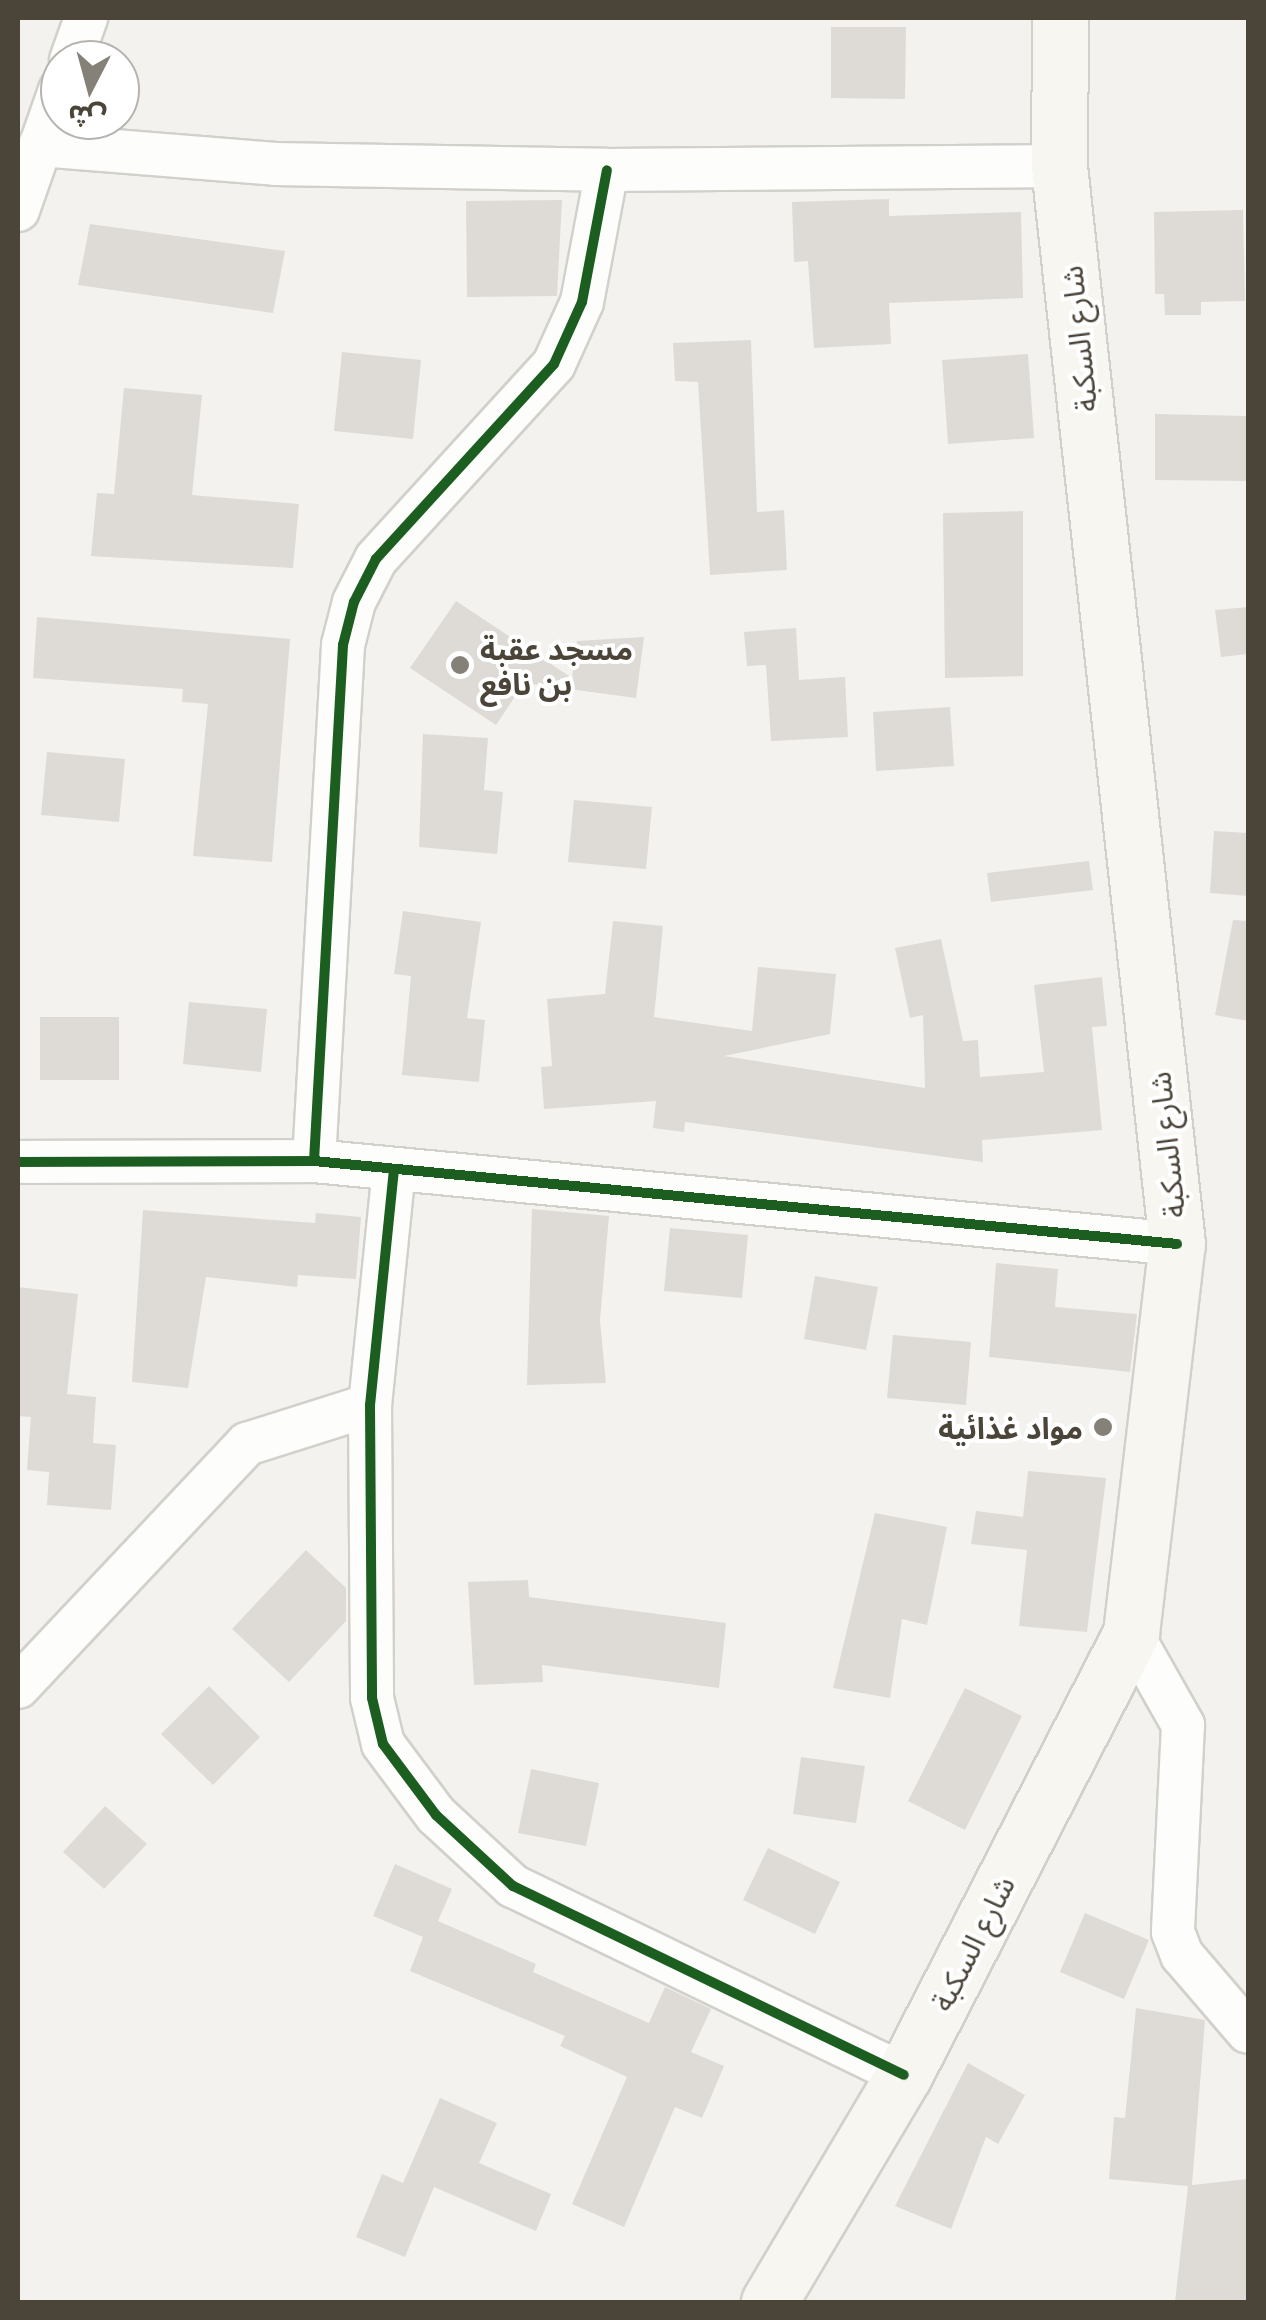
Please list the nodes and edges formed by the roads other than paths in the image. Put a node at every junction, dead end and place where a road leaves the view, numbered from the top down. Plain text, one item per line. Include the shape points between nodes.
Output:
1 (1060, 18) edge
2 (42, 140) edge
3 (40, 146) junction
4 (1059, 166) junction
5 (607, 170) junction
6 (18, 210) edge
7 (314, 1161) junction
8 (18, 1162) edge
9 (394, 1170) junction
10 (1177, 1244) junction
11 (370, 1405) junction
12 (1132, 1633) junction
13 (18, 1688) edge
14 (1248, 2032) edge
15 (904, 2076) junction
16 (769, 2302) edge

1 - 4 main road, شارع السكبة
2 - 3 street
3 - 5 street via 275,164
3 - 6 street
4 - 5 street
4 - 10 main road, شارع السكبة
5 - 7 street via 582,302 554,364 376,560 354,602 344,645
7 - 8 street
7 - 9 street
9 - 10 street
9 - 11 street
10 - 12 main road, شارع السكبة
11 - 13 street via 247,1444
11 - 15 street via 372,1698 383,1744 411,1782 513,1886
12 - 14 street via 1183,1724 1172,1932 1182,1955
12 - 15 main road, شارع السكبة
15 - 16 main road, شارع السكبة

